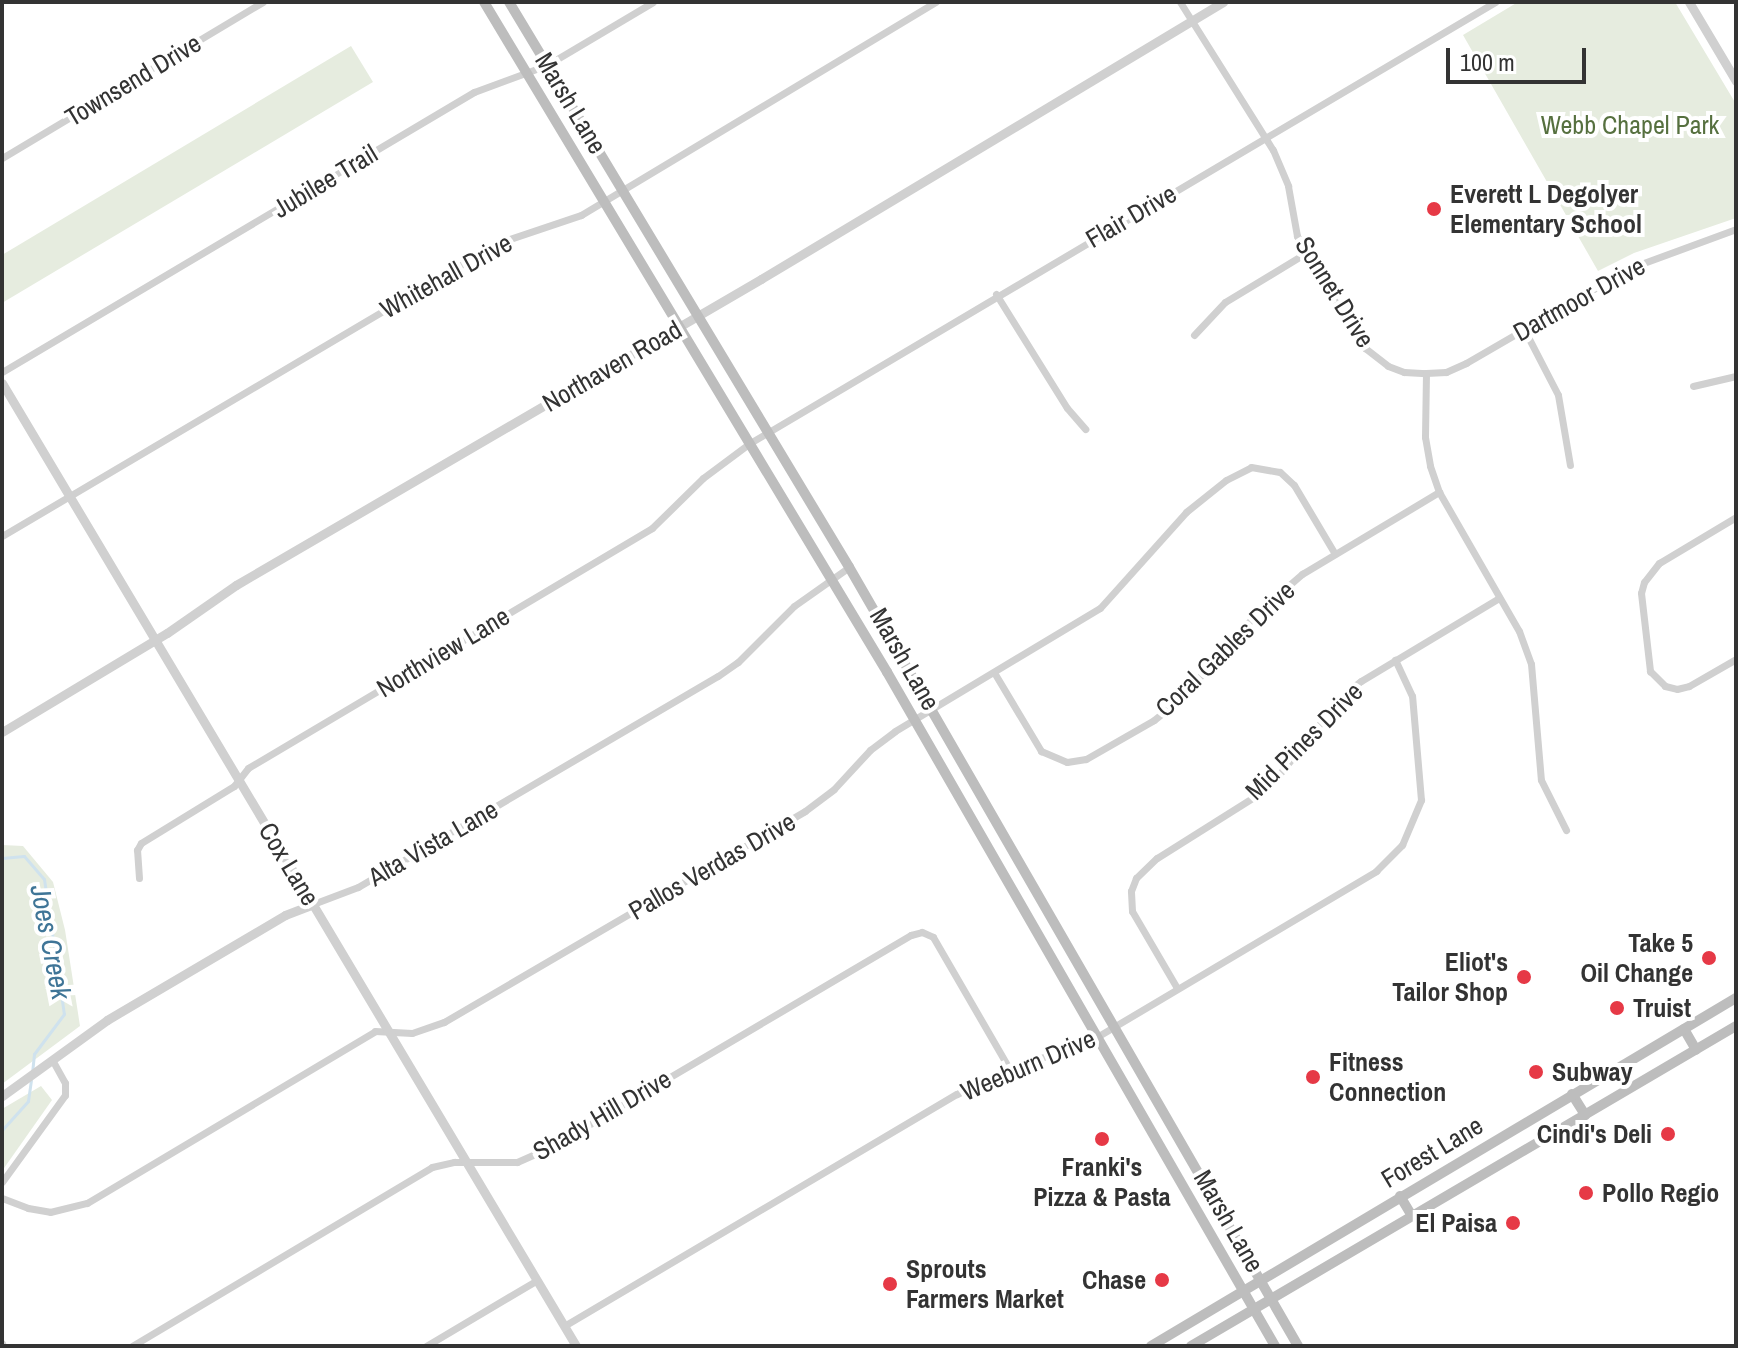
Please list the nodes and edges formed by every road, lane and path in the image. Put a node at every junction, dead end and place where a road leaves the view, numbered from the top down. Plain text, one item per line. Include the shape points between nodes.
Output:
1 (263, 2) edge
2 (484, 2) edge
3 (509, 2) edge
4 (653, 2) edge
5 (936, 2) edge
6 (1180, 2) edge
7 (1223, 2) edge
8 (1495, 2) edge
9 (1689, 2) edge
10 (1191, 21) junction
11 (547, 65) junction
12 (528, 74) junction
13 (1736, 81) edge
14 (1265, 138) junction
15 (2, 158) edge
16 (622, 191) junction
17 (605, 201) junction
18 (1736, 229) edge
19 (1306, 253) junction
20 (996, 294) junction
21 (698, 316) junction
22 (680, 327) junction
23 (1524, 329) junction
24 (1194, 335) dead end
25 (2, 372) edge
26 (1426, 373) junction
27 (1736, 376) edge
28 (2, 383) edge
29 (1693, 386) dead end
30 (1085, 429) dead end
31 (769, 432) junction
32 (750, 443) junction
33 (1570, 465) dead end
34 (1439, 492) junction
35 (69, 496) junction
36 (1736, 517) edge
37 (2, 536) edge
38 (1335, 554) junction
39 (849, 567) junction
40 (832, 578) junction
41 (1499, 598) junction
42 (157, 640) junction
43 (1736, 659) edge
44 (1395, 660) junction
45 (995, 674) junction
46 (932, 710) junction
47 (915, 720) junction
48 (2, 732) edge
49 (239, 780) junction
50 (1566, 830) dead end
51 (139, 878) dead end
52 (313, 904) junction
53 (1177, 988) junction
54 (1736, 998) edge
55 (1115, 1025) junction
56 (1736, 1026) edge
57 (1684, 1029) junction
58 (389, 1032) junction
59 (1098, 1038) junction
60 (1696, 1050) junction
61 (50, 1063) junction
62 (1009, 1068) junction
63 (1572, 1094) junction
64 (2, 1096) edge
65 (1585, 1115) junction
66 (1189, 1156) junction
67 (467, 1163) junction
68 (1173, 1168) junction
69 (2, 1182) edge
70 (1400, 1196) junction
71 (2, 1198) edge
72 (1412, 1216) junction
73 (1260, 1279) junction
74 (537, 1280) junction
75 (1243, 1290) junction
76 (1271, 1299) junction
77 (1254, 1309) junction
78 (564, 1326) junction
79 (132, 1346) edge
80 (426, 1346) edge
81 (576, 1346) edge
82 (1151, 1346) edge
83 (1191, 1346) edge
84 (1275, 1346) edge
85 (1298, 1346) edge

1 - 15 street, Townsend Drive
2 - 12 main road, Marsh Lane
3 - 11 main road, Marsh Lane
4 - 11 street, Jubilee Trail
5 - 16 street, Whitehall Drive
6 - 10 street, Sonnet Drive
7 - 10 street, Northaven Road
8 - 14 street, Flair Drive
9 - 13 street
10 - 14 street, Sonnet Drive
10 - 21 street, Northaven Road
11 - 12 street, Jubilee Trail
11 - 16 main road, Marsh Lane
12 - 17 main road, Marsh Lane
12 - 25 street, Jubilee Trail via 474,92
14 - 19 street, Sonnet Drive via 1288,186 1292,217
14 - 20 street, Flair Drive
16 - 17 street, Whitehall Drive
16 - 21 main road, Marsh Lane
17 - 22 main road, Marsh Lane
17 - 35 street, Whitehall Drive via 566,222 491,247
18 - 23 street, Dartmoor Drive via 1630,268
19 - 24 street via 1225,302
19 - 26 street, Sonnet Drive via 1365,348 1388,366
20 - 30 street
20 - 31 street, Flair Drive
21 - 22 street, Northaven Road
21 - 31 main road, Marsh Lane
22 - 32 main road, Marsh Lane
22 - 42 street, Northaven Road via 236,585
23 - 26 street, Dartmoor Drive via 1446,372
23 - 33 street via 1558,395
26 - 34 street via 1425,438
27 - 29 street
28 - 35 street, Cox Lane
31 - 32 street, Northview Lane
31 - 39 main road, Marsh Lane
32 - 40 main road, Marsh Lane
32 - 49 street, Northview Lane via 703,478 652,528 248,768
34 - 38 street, Coral Gables Drive
34 - 41 street
35 - 37 street, Whitehall Drive
35 - 42 street, Cox Lane
36 - 43 street via 1659,563 1641,593 1650,671 1661,683 1677,689 1689,686
38 - 45 street, Pallos Verdas Drive via 1294,485 1280,472 1251,467 1186,512 1100,608
38 - 45 street, Coral Gables Drive via 1257,613 1179,700 1086,759 1067,762 1041,751
39 - 40 street, Alta Vista Lane
39 - 46 main road, Marsh Lane
40 - 47 main road, Marsh Lane
40 - 52 street, Alta Vista Lane via 718,676 358,887
41 - 44 street, Mid Pines Drive
41 - 50 street via 1531,664 1541,780
42 - 48 street, Northaven Road
42 - 49 street, Cox Lane
44 - 53 street, Weeburn Drive via 1412,696 1421,781 1416,817 1402,845 1376,871
44 - 53 street, Mid Pines Drive via 1343,695 1278,776 1254,797 1157,858 1136,878 1132,911
45 - 46 street, Pallos Verdas Drive
46 - 47 street, Pallos Verdas Drive
46 - 55 main road, Marsh Lane
47 - 58 street, Pallos Verdas Drive via 870,750 805,811 444,1022 412,1033
47 - 59 main road, Marsh Lane
49 - 51 street, Northview Lane via 141,843
49 - 52 street, Cox Lane
52 - 58 street, Cox Lane
52 - 61 street, Alta Vista Lane via 285,915 107,1020
53 - 55 street, Weeburn Drive
54 - 57 main road, Forest Lane
55 - 59 street, Weeburn Drive
55 - 66 main road, Marsh Lane
56 - 60 main road, Forest Lane
57 - 60 main road
57 - 63 main road, Forest Lane
58 - 67 street, Cox Lane
58 - 71 street, Pallos Verdas Drive via 375,1031 87,1203 50,1212
59 - 62 street, Weeburn Drive
59 - 68 main road, Marsh Lane
60 - 65 main road, Forest Lane
61 - 64 street, Alta Vista Lane
61 - 69 street via 65,1083 65,1095
62 - 67 street, Shady Hill Drive via 933,937 922,932 541,1151 517,1162
62 - 78 street, Weeburn Drive
63 - 65 main road
63 - 70 main road, Forest Lane
65 - 72 main road, Forest Lane
66 - 68 main road
66 - 73 main road, Marsh Lane
67 - 74 street, Cox Lane
67 - 79 street, Shady Hill Drive via 432,1167
68 - 75 main road, Marsh Lane
70 - 72 main road
70 - 73 main road, Forest Lane
72 - 76 main road, Forest Lane
73 - 75 main road, Forest Lane
73 - 76 main road, Marsh Lane
74 - 78 street, Cox Lane
74 - 80 street
75 - 77 main road, Marsh Lane
75 - 82 main road, Forest Lane
76 - 77 main road, Forest Lane
76 - 85 main road, Marsh Lane
77 - 83 main road, Forest Lane
77 - 84 main road, Marsh Lane
78 - 81 street, Cox Lane

